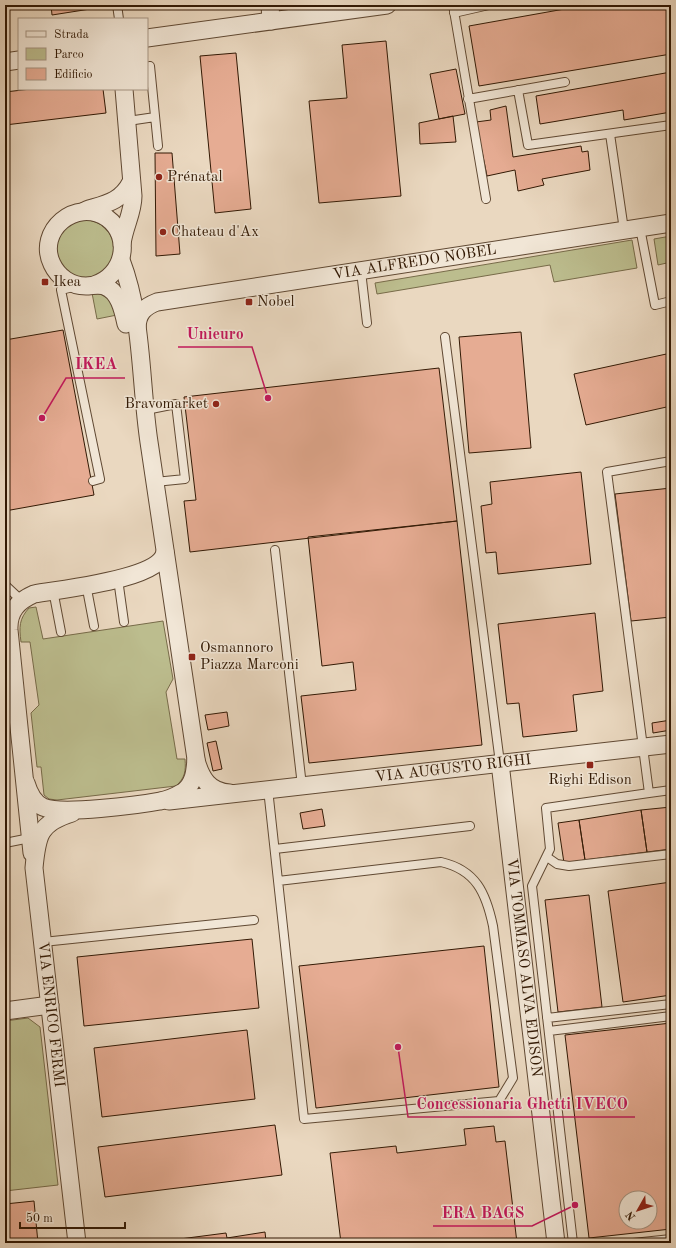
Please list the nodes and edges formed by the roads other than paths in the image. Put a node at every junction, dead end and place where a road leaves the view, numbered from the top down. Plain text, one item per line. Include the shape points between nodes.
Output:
1 (117, 5) edge
2 (387, 5) edge
3 (489, 5) edge
4 (453, 9) edge
5 (271, 13) edge
6 (119, 18) edge
7 (148, 38) edge
8 (18, 60) edge
9 (5, 62) edge
10 (150, 66) dead end
11 (565, 82) dead end
12 (124, 90) edge
13 (518, 90) junction
14 (468, 99) junction
15 (154, 117) junction
16 (128, 121) junction
17 (671, 125) edge
18 (610, 134) junction
19 (158, 146) dead end
20 (131, 182) junction
21 (486, 200) dead end
22 (76, 213) junction
23 (671, 223) edge
24 (632, 229) junction
25 (122, 252) junction
26 (361, 271) junction
27 (128, 277) junction
28 (77, 285) junction
29 (94, 285) junction
30 (671, 301) edge
31 (157, 302) junction
32 (367, 323) dead end
33 (137, 327) junction
34 (445, 337) dead end
35 (146, 410) junction
36 (148, 440) junction
37 (671, 461) edge
38 (93, 481) dead end
39 (155, 482) junction
40 (275, 550) dead end
41 (165, 552) junction
42 (125, 578) junction
43 (86, 584) junction
44 (5, 585) edge
45 (53, 590) junction
46 (21, 600) junction
47 (173, 603) junction
48 (7, 615) edge
49 (124, 622) dead end
50 (94, 626) dead end
51 (61, 632) dead end
52 (671, 744) edge
53 (643, 747) junction
54 (196, 759) junction
55 (500, 763) junction
56 (26, 783) junction
57 (302, 786) junction
58 (268, 789) junction
59 (671, 790) edge
60 (236, 793) junction
61 (649, 793) junction
62 (161, 801) junction
63 (79, 810) junction
64 (470, 826) dead end
65 (30, 838) junction
66 (5, 843) edge
67 (275, 849) junction
68 (671, 854) edge
69 (547, 857) junction
70 (34, 868) junction
71 (278, 881) junction
72 (254, 920) dead end
73 (43, 942) junction
74 (671, 1004) edge
75 (50, 1005) junction
76 (5, 1011) edge
77 (671, 1016) edge
78 (547, 1018) junction
79 (549, 1031) junction
80 (671, 1239) edge
81 (77, 1243) edge
82 (556, 1243) edge
83 (573, 1243) edge
84 (633, 1243) edge

1 - 6 lane
2 - 5 street
3 - 4 lane
4 - 14 lane
5 - 7 street
8 - 9 street
10 - 15 lane
11 - 13 lane
12 - 16 street
13 - 14 lane
13 - 18 lane via 528,145
14 - 21 lane
15 - 16 lane
15 - 19 lane
16 - 20 street
17 - 18 lane
18 - 24 lane
20 - 22 street via 121,196 109,204
20 - 25 street via 133,202 123,234
22 - 25 street via 90,212 107,218 116,227
22 - 28 street via 62,220 55,228 48,248 56,272
23 - 24 street, VIA ALFREDO NOBEL
24 - 26 street, VIA ALFREDO NOBEL
24 - 30 lane via 655,304
25 - 27 street
25 - 29 street via 110,276
26 - 31 street, VIA ALFREDO NOBEL
26 - 32 lane
27 - 31 street via 140,292
27 - 33 street
28 - 29 street
28 - 38 lane via 61,290 100,479
29 - 36 street via 108,288 121,304
31 - 33 street, VIA ALFREDO NOBEL via 140,313
33 - 35 street
34 - 55 lane
35 - 36 street
35 - 39 lane via 176,404 185,479
36 - 39 street
37 - 53 lane via 607,472
39 - 41 street
40 - 57 lane
41 - 42 street via 158,564
41 - 47 street
42 - 43 street
42 - 47 street via 142,576 157,581
42 - 49 lane
43 - 45 street
43 - 50 lane
44 - 46 lane
45 - 46 street
45 - 51 lane
46 - 48 street
47 - 54 street
48 - 56 street
52 - 53 street, VIA AUGUSTO RIGHI
53 - 55 street, VIA AUGUSTO RIGHI
53 - 61 lane
54 - 60 street, VIA AUGUSTO RIGHI via 200,774 207,784 220,791
54 - 62 street via 194,776 189,786 179,794
55 - 57 street, VIA AUGUSTO RIGHI
55 - 82 street, VIA TOMMASO ALVA EDISON
56 - 63 street via 32,798 43,807
56 - 65 street
57 - 58 street, VIA AUGUSTO RIGHI
58 - 60 street, VIA AUGUSTO RIGHI
58 - 67 lane
59 - 61 lane
60 - 62 street, VIA AUGUSTO RIGHI
61 - 69 lane via 546,808 550,848
62 - 63 street
63 - 70 street, VIA ENRICO FERMI via 57,818 41,831 37,840
64 - 67 lane
65 - 66 lane
65 - 70 street
67 - 71 lane
68 - 69 lane via 569,866 557,864
69 - 78 lane via 532,886
70 - 73 street, VIA ENRICO FERMI
71 - 71 lane via 304,1119 499,1101 513,1078 490,909 476,881 465,871 441,862
72 - 73 lane
73 - 75 street, VIA ENRICO FERMI
74 - 78 lane
75 - 76 street
75 - 81 street, VIA ENRICO FERMI
77 - 79 lane
78 - 79 lane
79 - 83 lane
80 - 84 lane

